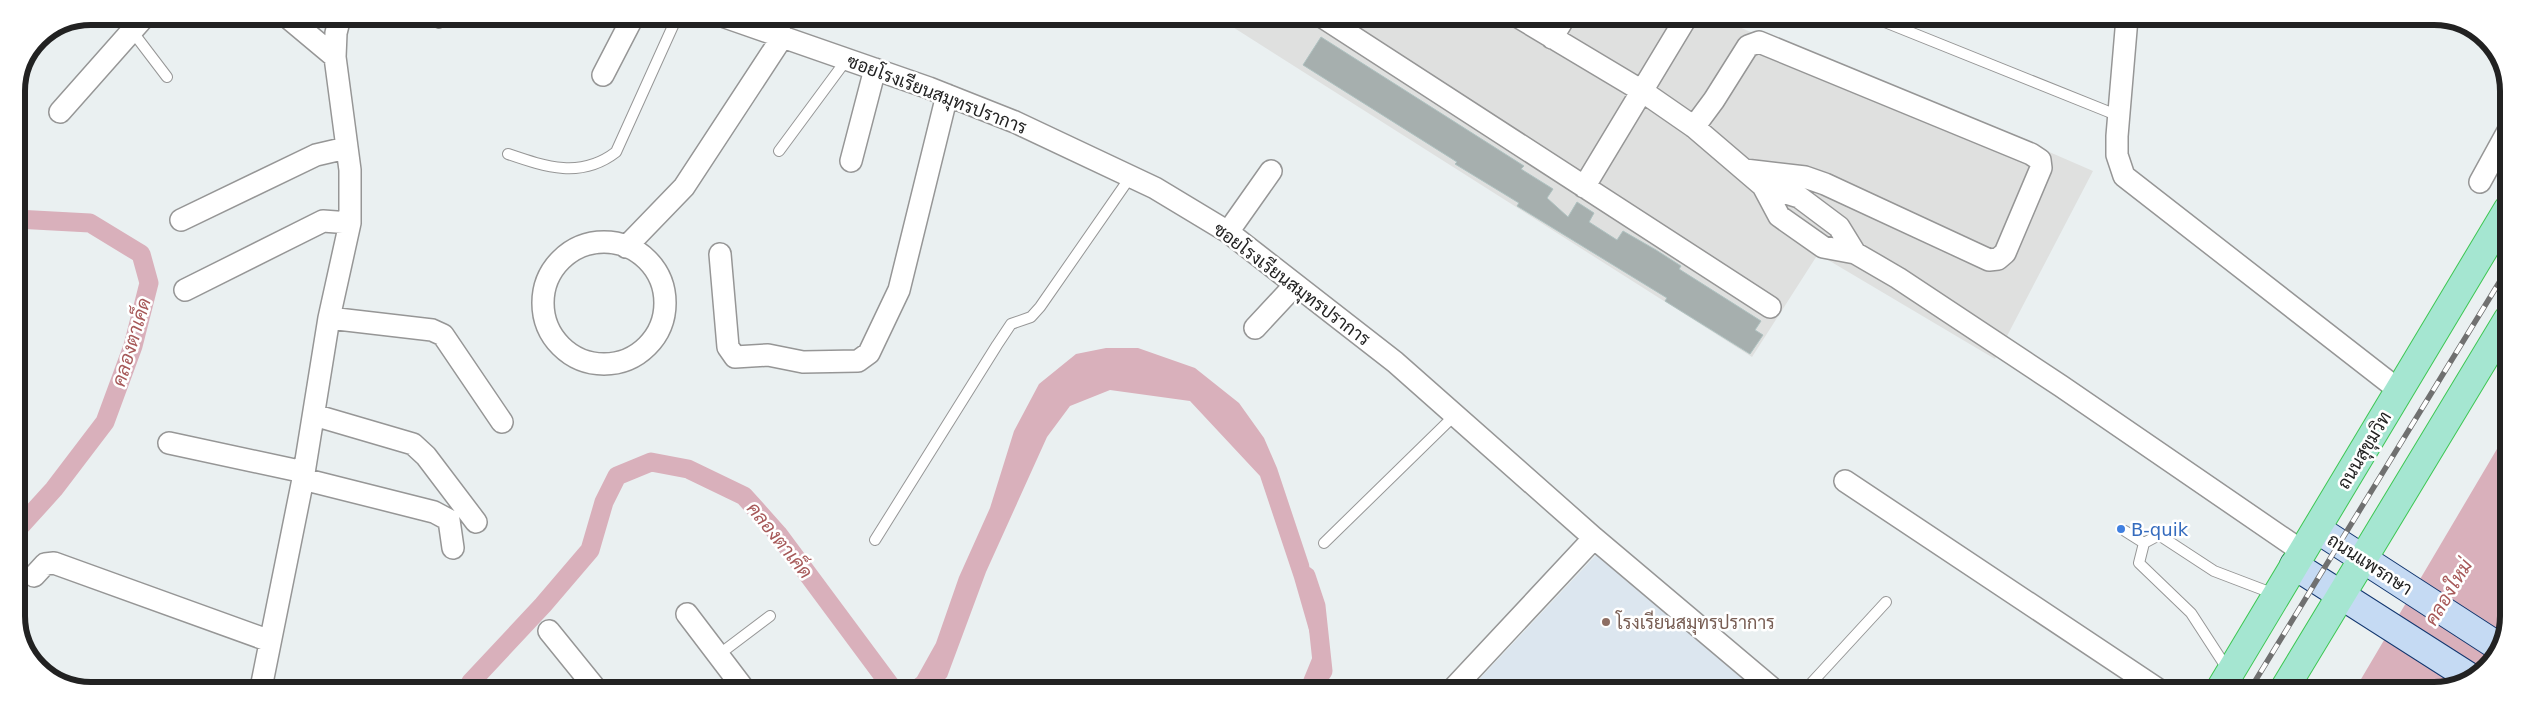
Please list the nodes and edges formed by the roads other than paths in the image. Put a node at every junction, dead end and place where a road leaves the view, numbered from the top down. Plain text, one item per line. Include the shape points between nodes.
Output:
1 (138, 25) edge
2 (140, 25) edge
3 (297, 25) edge
4 (338, 25) edge
5 (629, 25) edge
6 (673, 25) edge
7 (749, 25) edge
8 (1335, 25) edge
9 (1531, 25) edge
10 (1560, 25) edge
11 (1682, 25) edge
12 (1892, 25) edge
13 (2126, 25) edge
14 (783, 36) junction
15 (1552, 38) junction
16 (335, 57) junction
17 (847, 59) junction
18 (875, 69) junction
19 (603, 75) dead end
20 (168, 77) dead end
21 (1642, 91) junction
22 (947, 95) junction
23 (60, 112) dead end
24 (2119, 116) junction
25 (1694, 127) junction
26 (2500, 146) edge
27 (346, 148) junction
28 (779, 152) dead end
29 (508, 154) dead end
30 (850, 161) dead end
31 (1745, 170) junction
32 (1271, 171) dead end
33 (1131, 176) junction
34 (2480, 182) dead end
35 (1584, 187) junction
36 (181, 220) dead end
37 (2500, 222) edge
38 (350, 223) junction
39 (1228, 232) junction
40 (626, 247) junction
41 (720, 254) dead end
42 (1295, 285) junction
43 (185, 290) dead end
44 (1770, 307) dead end
45 (329, 318) junction
46 (1255, 328) dead end
47 (2500, 332) edge
48 (2400, 391) junction
49 (314, 415) junction
50 (1455, 415) junction
51 (502, 422) dead end
52 (169, 443) dead end
53 (304, 475) junction
54 (1845, 481) dead end
55 (476, 522) dead end
56 (2317, 529) junction
57 (2124, 531) dead end
58 (1594, 538) junction
59 (875, 540) dead end
60 (2144, 543) junction
61 (1324, 544) dead end
62 (452, 548) dead end
63 (2299, 559) junction
64 (2363, 560) junction
65 (34, 576) dead end
66 (2277, 594) junction
67 (2342, 595) junction
68 (1886, 602) dead end
69 (687, 614) dead end
70 (770, 616) dead end
71 (550, 631) dead end
72 (270, 641) junction
73 (2494, 643) edge
74 (717, 656) junction
75 (2465, 674) edge
76 (262, 682) edge
77 (590, 682) edge
78 (738, 682) edge
79 (1459, 682) edge
80 (1765, 682) edge
81 (1811, 682) edge
82 (2147, 682) edge
83 (2224, 682) edge
84 (2289, 682) edge

1 - 23 street
2 - 20 lane
3 - 16 street
4 - 16 street
5 - 19 street
6 - 29 lane via 616,152 603,162 566,170
7 - 14 street, ซอยโรงเรียนสมุทรปราการ
8 - 35 street
9 - 15 street
10 - 15 street
11 - 21 street
12 - 24 lane
13 - 24 street
14 - 17 street, ซอยโรงเรียนสมุทรปราการ
14 - 40 street via 684,187
15 - 21 street
16 - 27 street
17 - 18 street, ซอยโรงเรียนสมุทรปราการ
17 - 28 lane
18 - 22 street, ซอยโรงเรียนสมุทรปราการ
18 - 30 street
21 - 25 street
21 - 35 street
22 - 33 street, ซอยโรงเรียนสมุทรปราการ via 1015,122
22 - 41 street via 899,290 869,353 858,361 803,362 768,355 735,357 728,347
24 - 48 street via 2117,155 2124,176
25 - 31 street
25 - 31 street via 1748,46 1759,42 2031,154 2040,160 2041,168 2005,253 1998,259 1989,260 1825,184 1805,177
26 - 34 street
27 - 36 street via 316,155
27 - 38 street via 350,170
31 - 63 street via 1763,186 1799,197 1839,227 1855,253 2061,386
32 - 39 street
33 - 39 street, ซอยโรงเรียนสมุทรปราการ
33 - 59 lane via 1040,307 1031,317 1012,324 997,344
35 - 44 street
37 - 48 highway, ถนนสุขุมวิท
38 - 43 street via 323,221
38 - 45 street
39 - 42 street, ซอยโรงเรียนสมุทรปราการ
40 - 40 street via 618,243 595,243 573,250 556,264 545,284 542,306 548,328 560,347 579,360 601,365 624,362 644,351 658,333 665,312 664,289 655,268 639,253
42 - 46 street
42 - 50 street, ซอยโรงเรียนสมุทรปราการ via 1395,362
45 - 49 street
45 - 51 street via 432,330 443,335
47 - 64 highway
48 - 56 highway, ถนนสุขุมวิท
49 - 53 street
49 - 55 street via 412,444 426,456
50 - 58 street, ซอยโรงเรียนสมุทรปราการ
50 - 61 lane
52 - 53 street
53 - 62 street via 434,512 448,520
53 - 72 street
54 - 82 street
56 - 63 highway, ถนนสุขุมวิท
56 - 64 main road, ถนนแพรกษา
57 - 60 lane
58 - 79 street
58 - 80 street, ซอยโรงเรียนสมุทรปราการ
60 - 66 lane via 2159,535 2214,571
60 - 83 lane via 2139,563 2191,614 2208,636
63 - 66 highway, ถนนสุขุมวิท
63 - 67 main road
64 - 67 highway
64 - 73 main road, ถนนแพรกษา
65 - 72 street via 45,564 54,563
66 - 83 highway, ถนนสุขุมวิท
67 - 75 main road
67 - 84 highway
68 - 81 lane
69 - 74 street
70 - 74 lane
71 - 77 street
72 - 76 street
74 - 78 street

